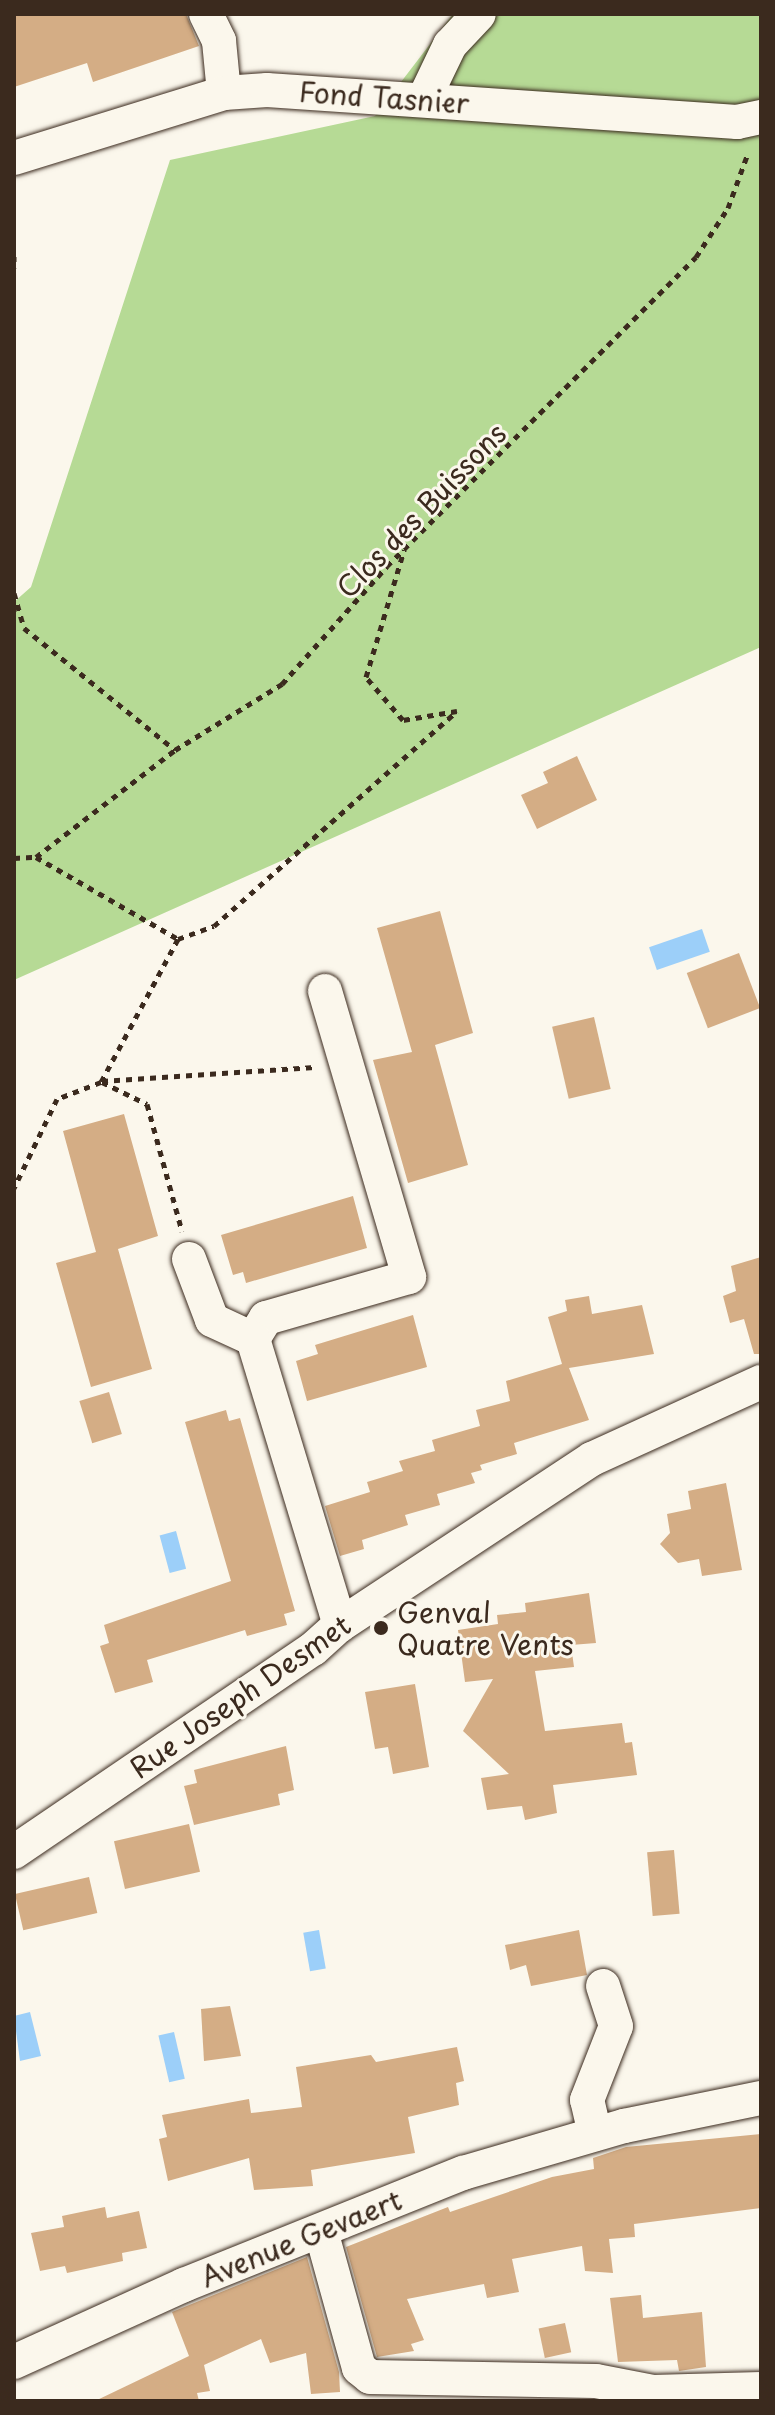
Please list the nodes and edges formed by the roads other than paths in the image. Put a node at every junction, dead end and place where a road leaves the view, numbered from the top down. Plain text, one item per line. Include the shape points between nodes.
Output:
1 (206, 14) edge
2 (479, 14) edge
3 (224, 93) junction
4 (424, 99) junction
5 (758, 119) edge
6 (14, 158) edge
7 (325, 991) dead end
8 (189, 1259) road end
9 (253, 1339) junction
10 (761, 1382) edge
11 (340, 1625) junction
12 (14, 1852) edge
13 (603, 1986) dead end
14 (761, 2098) edge
15 (595, 2134) junction
16 (321, 2231) junction
17 (14, 2362) edge
18 (761, 2389) edge

1 - 3 street via 219,41
2 - 4 street via 450,45
3 - 4 street, Fond Tasnier via 267,90
3 - 6 street, Fond Tasnier
4 - 5 street, Fond Tasnier
7 - 9 street via 409,1277 266,1318
8 - 9 street via 212,1320
9 - 11 street
10 - 11 street, Rue Joseph Desmet via 592,1459
11 - 12 street, Rue Joseph Desmet via 313,1649
13 - 15 street via 616,2026 587,2100
14 - 15 street, Avenue Gevaert
15 - 16 street, Avenue Gevaert via 463,2173
16 - 17 street, Avenue Gevaert
16 - 18 street via 359,2368 370,2377 596,2381 653,2392

